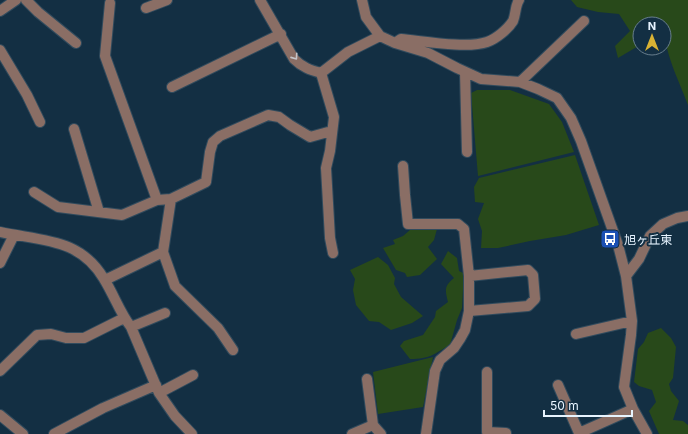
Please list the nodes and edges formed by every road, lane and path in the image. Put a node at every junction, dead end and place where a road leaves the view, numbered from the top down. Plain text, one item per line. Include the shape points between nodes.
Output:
1 (16, 0) edge
2 (26, 0) edge
3 (167, 0) edge
4 (260, 0) edge
5 (362, 0) edge
6 (518, 1) edge
7 (110, 3) dead end
8 (2, 7) edge
9 (146, 8) dead end
10 (584, 21) dead end
11 (281, 34) junction
12 (380, 36) junction
13 (395, 43) junction
14 (76, 44) dead end
15 (1, 55) edge
16 (465, 72) junction
17 (321, 73) junction
18 (520, 82) junction
19 (172, 87) dead end
20 (40, 122) dead end
21 (74, 129) dead end
22 (332, 132) junction
23 (467, 152) dead end
24 (403, 166) dead end
25 (34, 192) dead end
26 (171, 199) junction
27 (158, 200) junction
28 (99, 212) junction
29 (688, 216) edge
30 (0, 232) edge
31 (14, 235) junction
32 (163, 252) junction
33 (333, 253) dead end
34 (0, 263) edge
35 (469, 276) junction
36 (626, 276) junction
37 (105, 280) junction
38 (469, 311) junction
39 (165, 313) dead end
40 (124, 318) junction
41 (632, 321) junction
42 (131, 327) junction
43 (576, 334) dead end
44 (233, 350) dead end
45 (0, 371) edge
46 (487, 372) dead end
47 (193, 375) dead end
48 (367, 379) dead end
49 (558, 385) dead end
50 (158, 389) junction
51 (633, 409) junction
52 (0, 415) edge
53 (373, 425) junction
54 (23, 434) edge
55 (54, 434) edge
56 (192, 434) edge
57 (352, 434) edge
58 (380, 434) edge
59 (426, 434) edge
60 (506, 434) edge
61 (647, 434) edge

1 - 8 street
2 - 14 street
3 - 9 street
4 - 11 street
5 - 12 street via 366,17
6 - 13 street via 513,20 488,42 457,44 401,39
7 - 27 street via 105,56
10 - 18 street
11 -> 17 street via 294,59 308,69
11 - 19 street
12 - 13 street
12 - 17 street via 348,52
13 - 16 street via 428,53
15 - 20 street via 27,95
16 - 18 street via 481,79
16 - 23 street
17 - 22 street via 334,117
18 - 36 street via 557,98 570,118 581,141 618,245
21 - 28 street
22 - 26 street via 310,137 279,116 268,115 220,136 213,142 206,182
22 - 33 street via 326,168
24 - 35 street via 408,224 458,224 464,229
25 - 28 street via 58,207
26 - 27 street
26 - 32 street
27 - 28 street via 122,215
29 - 36 street via 663,224 654,232
30 - 31 street
31 - 34 street
31 - 37 street via 39,238 72,249 94,263
32 - 37 street
32 - 44 street via 175,286 218,328
35 - 38 street
35 - 38 street via 528,270 533,275 535,299 528,306
36 - 41 street
37 - 40 street
38 - 59 street via 465,330 460,339 440,360 435,371
39 - 42 street
40 - 42 street
40 - 45 street via 84,338 66,338 51,334 37,336
41 - 43 street
41 - 51 street via 624,387
42 - 50 street
46 - 60 street via 487,432
47 - 50 street
48 - 53 street
49 - 51 street via 580,433
50 - 55 street via 103,408
50 - 56 street via 175,416
51 - 61 street
52 - 54 street
53 - 57 street
53 - 58 street

